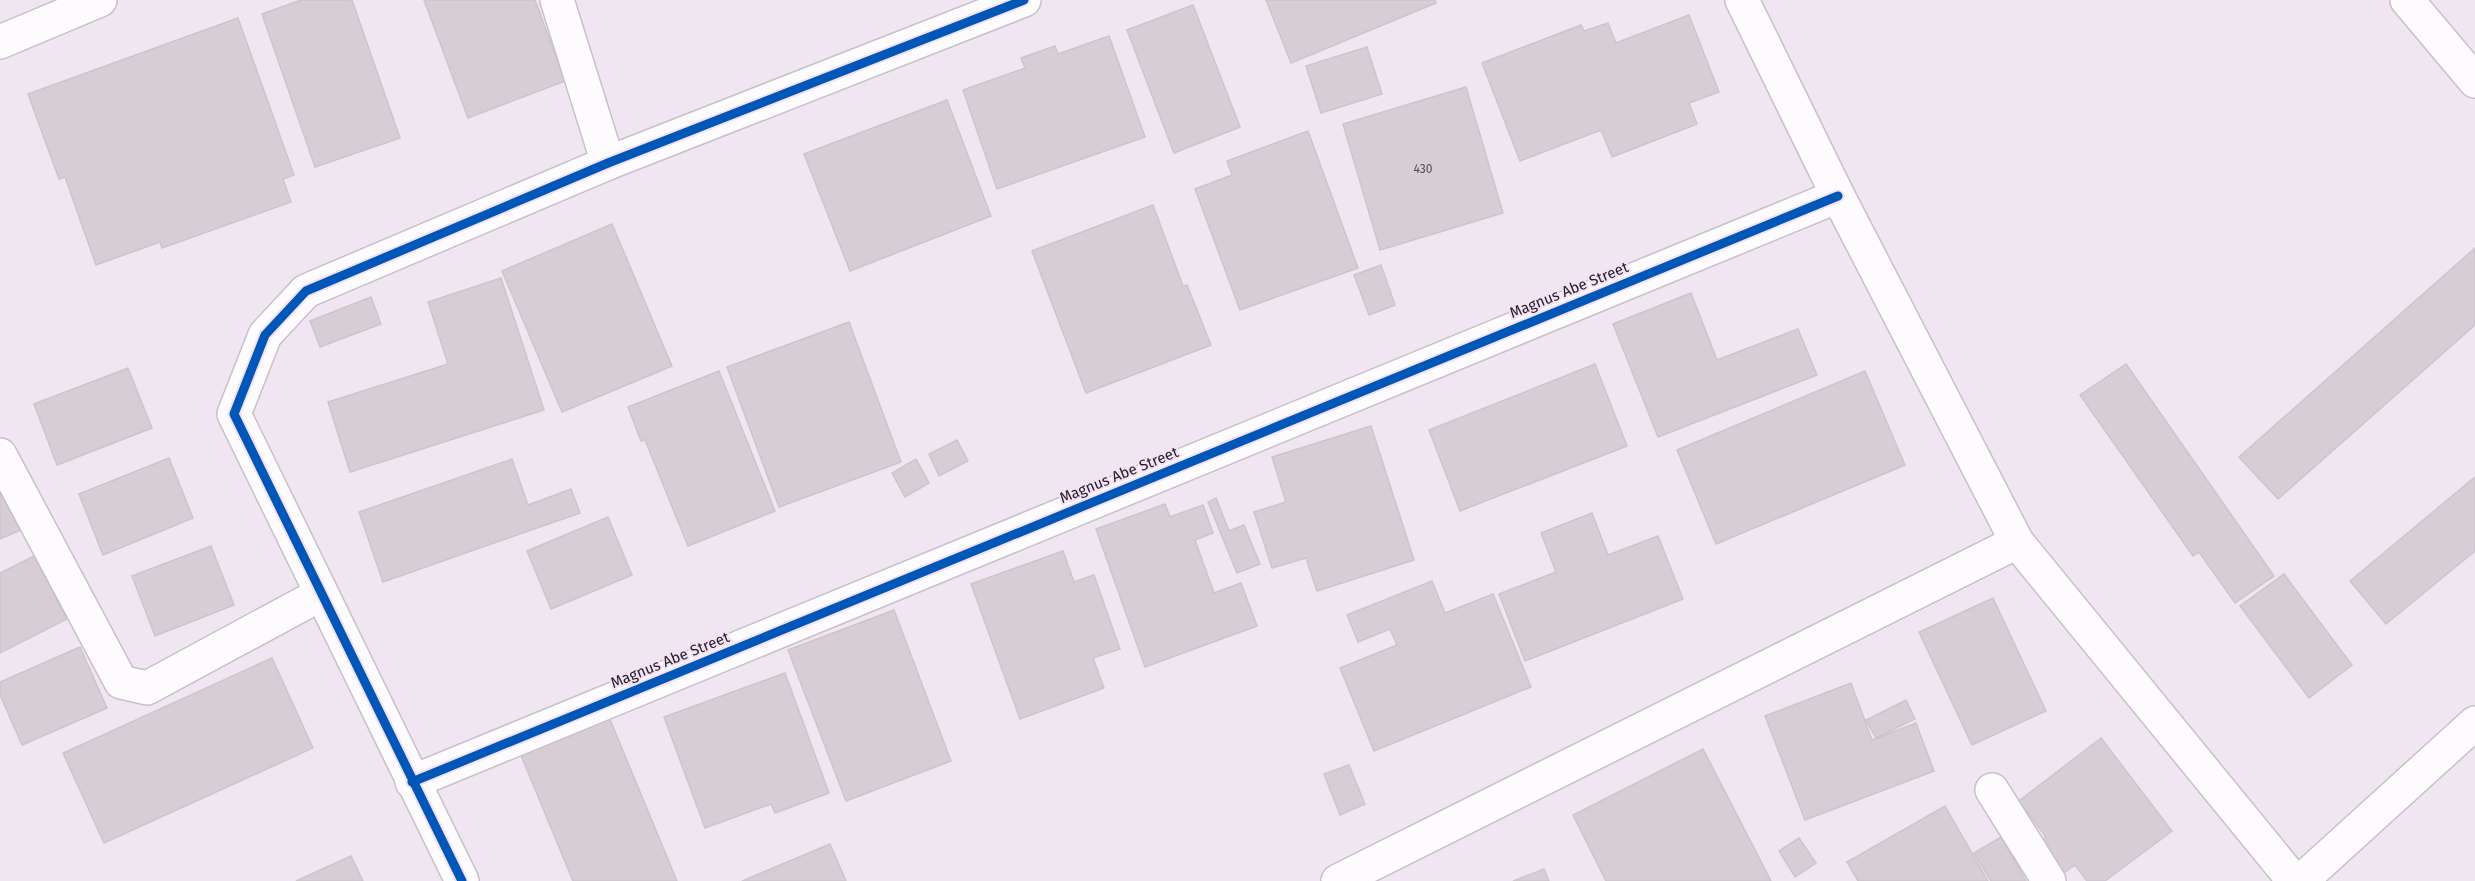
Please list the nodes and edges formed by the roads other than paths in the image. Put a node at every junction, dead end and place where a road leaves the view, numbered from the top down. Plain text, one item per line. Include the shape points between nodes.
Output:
1 (100, 0) edge
2 (557, 0) edge
3 (1024, 0) edge
4 (1742, 0) edge
5 (2407, 0) edge
6 (0, 42) edge
7 (2475, 81) edge
8 (608, 163) junction
9 (1838, 196) junction
10 (0, 455) edge
11 (2017, 542) junction
12 (321, 594) junction
13 (2475, 723) edge
14 (412, 782) junction
15 (1992, 790) dead end
16 (462, 881) edge
17 (1338, 881) edge
18 (2049, 881) edge
19 (2294, 881) edge
20 (2301, 881) edge

1 - 6 street
2 - 8 street
3 - 8 street
4 - 9 street
5 - 7 street
8 - 12 street via 306,291 265,334 234,414
9 - 11 street
9 - 14 street, Magnus Abe Street
10 - 12 street via 121,682 147,688
11 - 17 street
11 - 19 street
12 - 14 street
13 - 20 street
14 - 16 street
15 - 18 street

